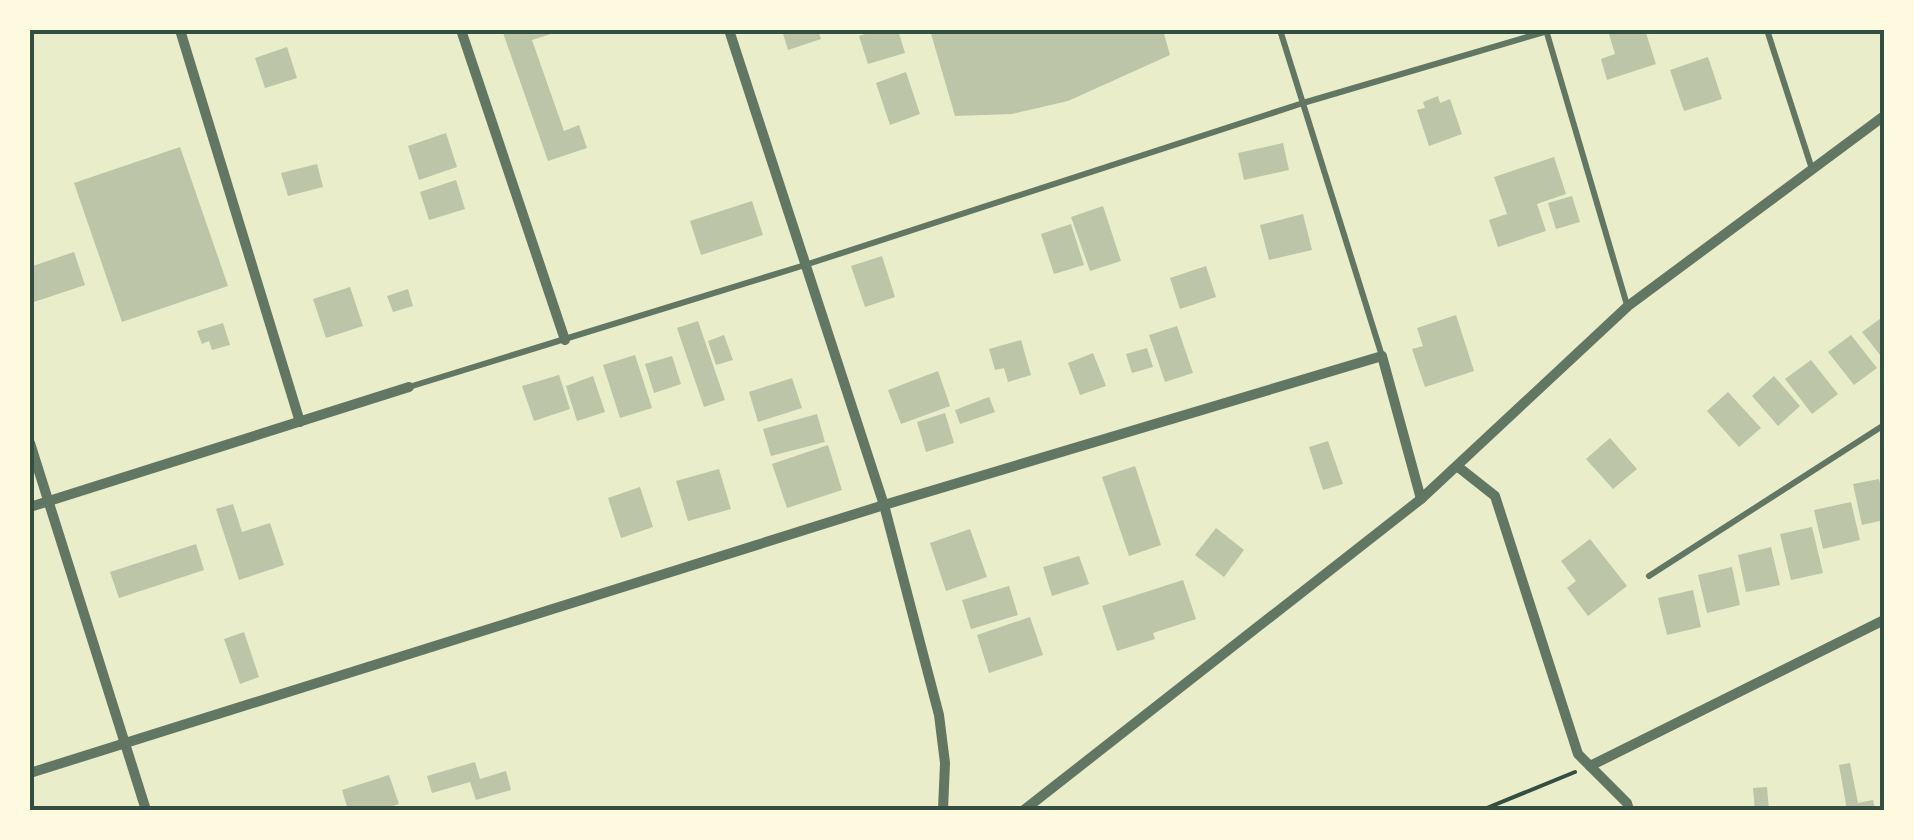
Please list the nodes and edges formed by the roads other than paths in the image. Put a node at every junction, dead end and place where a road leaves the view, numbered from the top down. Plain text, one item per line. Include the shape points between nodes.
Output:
1 (180, 30) edge
2 (460, 30) edge
3 (729, 30) edge
4 (1280, 30) edge
5 (1548, 30) edge
6 (1767, 30) edge
7 (1303, 103) junction
8 (1884, 116) edge
9 (1812, 169) junction
10 (806, 265) junction
11 (1628, 306) junction
12 (565, 340) junction
13 (1382, 356) junction
14 (409, 388) joint
15 (300, 422) junction
16 (1884, 425) edge
17 (30, 444) edge
18 (1457, 466) junction
19 (1421, 499) junction
20 (48, 502) junction
21 (884, 505) junction
22 (30, 508) edge
23 (1648, 576) dead end
24 (1884, 620) edge
25 (125, 742) junction
26 (1590, 766) junction
27 (30, 773) edge
28 (146, 810) edge
29 (943, 810) edge
30 (1024, 810) edge
31 (1629, 810) edge

1 - 15 street
2 - 12 street
3 - 10 street
4 - 7 lane
5 - 7 lane
5 - 11 lane
6 - 9 lane
7 - 10 lane
7 - 13 lane
8 - 9 street
9 - 11 street
10 - 12 lane
10 - 21 street
11 - 18 street
12 - 14 lane
13 - 19 street
13 - 21 street
14 - 15 street
15 - 20 street
16 - 23 lane
17 - 20 street
18 - 19 street
18 - 26 street via 1495,496 1578,754
19 - 30 street
20 - 22 street
20 - 25 street
21 - 25 street
21 - 29 street via 939,715
24 - 26 street
25 - 27 street
25 - 28 street
26 - 31 street

